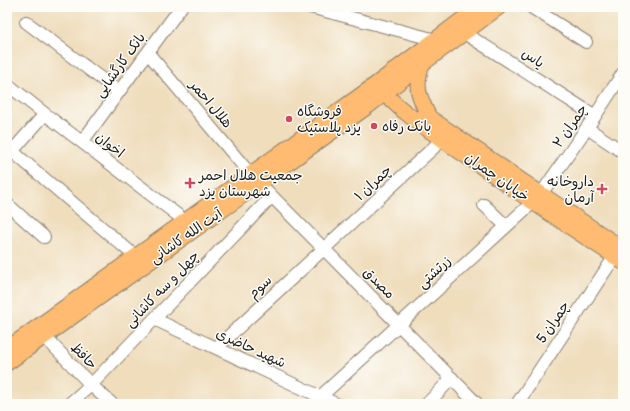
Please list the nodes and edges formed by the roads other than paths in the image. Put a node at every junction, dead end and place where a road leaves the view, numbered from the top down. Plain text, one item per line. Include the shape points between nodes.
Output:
1 (181, 7) edge
2 (310, 7) edge
3 (479, 7) edge
4 (499, 7) edge
5 (531, 7) edge
6 (26, 22) dead end
7 (460, 30) junction
8 (586, 42) dead end
9 (441, 43) junction
10 (148, 53) junction
11 (422, 64) junction
12 (623, 73) edge
13 (7, 84) edge
14 (384, 86) junction
15 (119, 92) junction
16 (368, 106) junction
17 (400, 108) junction
18 (45, 114) junction
19 (595, 116) junction
20 (429, 117) junction
21 (587, 128) junction
22 (443, 139) junction
23 (82, 142) junction
24 (623, 152) edge
25 (10, 154) edge
26 (255, 179) junction
27 (272, 196) junction
28 (537, 198) junction
29 (7, 204) edge
30 (484, 205) dead end
31 (190, 225) junction
32 (506, 226) junction
33 (44, 237) dead end
34 (324, 249) junction
35 (621, 252) edge
36 (140, 260) junction
37 (154, 319) junction
38 (399, 325) junction
39 (41, 332) junction
40 (216, 348) junction
41 (7, 349) edge
42 (7, 363) edge
43 (452, 378) junction
44 (91, 385) junction
45 (320, 397) junction
46 (69, 404) edge
47 (112, 404) edge
48 (336, 404) edge
49 (427, 404) edge
50 (477, 404) edge
51 (517, 404) edge

1 - 10 street, بانک کارگشایی
2 - 9 street
3 - 7 main road, آیت الله کاشانی
4 - 7 main road, آیت الله کاشانی
5 - 8 street
6 - 15 street
7 - 9 main road, آیت الله کاشانی
7 - 19 street, یاس
9 - 11 main road, آیت الله کاشانی
9 - 14 main road, آیت الله کاشانی
10 - 15 street, بانک کارگشایی
10 - 26 street, هلال احمر
11 - 14 main road, آیت الله کاشانی
11 - 20 main road via 417,76 419,96
12 - 19 street, چمران ۲
13 - 18 street, اخوان
14 - 16 main road, آیت الله کاشانی
14 - 17 main road, خیابان چمران
14 - 20 main road, خیابان چمران
14 - 26 main road, آیت الله کاشانی
15 - 23 street, بانک کارگشایی
16 - 17 main road via 387,105
16 - 26 main road, آیت الله کاشانی
17 - 22 main road, خیابان چمران
18 - 23 street, اخوان
18 - 25 street
19 - 21 street, چمران ۲
20 - 28 main road, خیابان چمران
21 - 24 street
21 - 28 street, چمران ۲
22 - 28 main road, خیابان چمران
22 - 34 street, چمران ۱
23 - 31 street, اخوان
25 - 36 street
26 - 27 street, مصدق
26 - 31 main road, آیت الله کاشانی
27 - 34 street, مصدق
27 - 37 street, چهل و سه کاشانی
28 - 32 street, زرتشتی
28 - 35 main road, خیابان چمران
29 - 33 street
30 - 32 street
31 - 36 main road, آیت الله کاشانی
32 - 38 street, زرتشتی
34 - 38 street, مصدق
34 - 40 street, سوم
35 - 51 street, چمران 5
36 - 39 main road, آیت الله کاشانی
37 - 40 street, شهید حاضری
37 - 44 street, چهل و سه کاشانی
38 - 43 street, مصدق
38 - 45 street, زرتشتی
39 - 41 main road, آیت الله کاشانی
39 - 42 main road, آیت الله کاشانی
39 - 44 street, حافظ
40 - 45 street, شهید حاضری
43 - 49 street
43 - 50 street, مصدق
44 - 46 street, چهل و سه کاشانی
44 - 47 street, حافظ
45 - 48 street, شهید حاضری

